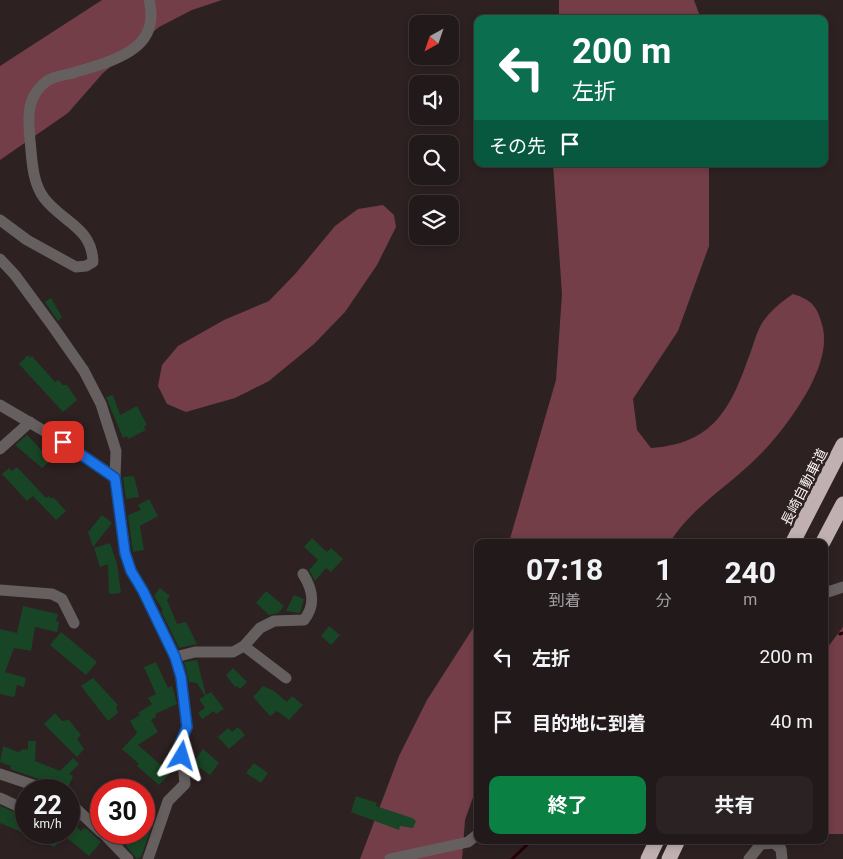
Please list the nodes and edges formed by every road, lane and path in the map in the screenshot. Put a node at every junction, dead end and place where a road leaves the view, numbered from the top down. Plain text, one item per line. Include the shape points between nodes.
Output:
1 (149, 0) edge
2 (0, 220) edge
3 (0, 259) edge
4 (0, 405) edge
5 (30, 422) junction
6 (843, 445) edge
7 (0, 449) edge
8 (115, 478) junction
9 (843, 504) edge
10 (796, 539) edge
11 (825, 539) edge
12 (303, 574) dead end
13 (843, 587) edge
14 (0, 590) edge
15 (828, 592) edge
16 (74, 623) dead end
17 (244, 646) junction
18 (175, 657) junction
19 (286, 678) dead end
20 (0, 774) edge
21 (15, 779) edge
22 (0, 798) edge
23 (15, 805) edge
24 (80, 816) edge
25 (90, 824) edge
26 (474, 837) edge
27 (113, 844) edge
28 (654, 844) edge
29 (676, 844) edge
30 (761, 844) edge
31 (775, 844) edge
32 (128, 859) edge
33 (148, 859) edge
34 (390, 859) edge
35 (648, 859) edge
36 (669, 859) edge
37 (749, 859) edge
38 (782, 859) edge

1 - 2 street via 153,16 151,28 140,45 102,64 48,80 32,100 28,120 37,184 44,199 87,237 93,262 76,266 27,240
3 - 8 street via 84,371 101,404 116,451
4 - 5 street
5 - 7 street
5 - 8 street
6 - 10 highway, 長崎自動車道
8 - 18 street via 125,553 131,571
9 - 11 highway
12 - 17 street via 312,588 312,610 304,620 274,621 253,634
13 - 15 street
14 - 16 street via 52,594 62,599
17 - 18 street via 233,652 195,652
17 - 19 street
18 - 33 street via 181,677 187,727 181,741 184,784 168,801
20 - 21 street
22 - 23 street
24 - 25 street
26 - 34 street via 468,842
27 - 32 street
28 - 35 highway
29 - 36 highway
30 - 37 street
31 - 38 street via 781,849

